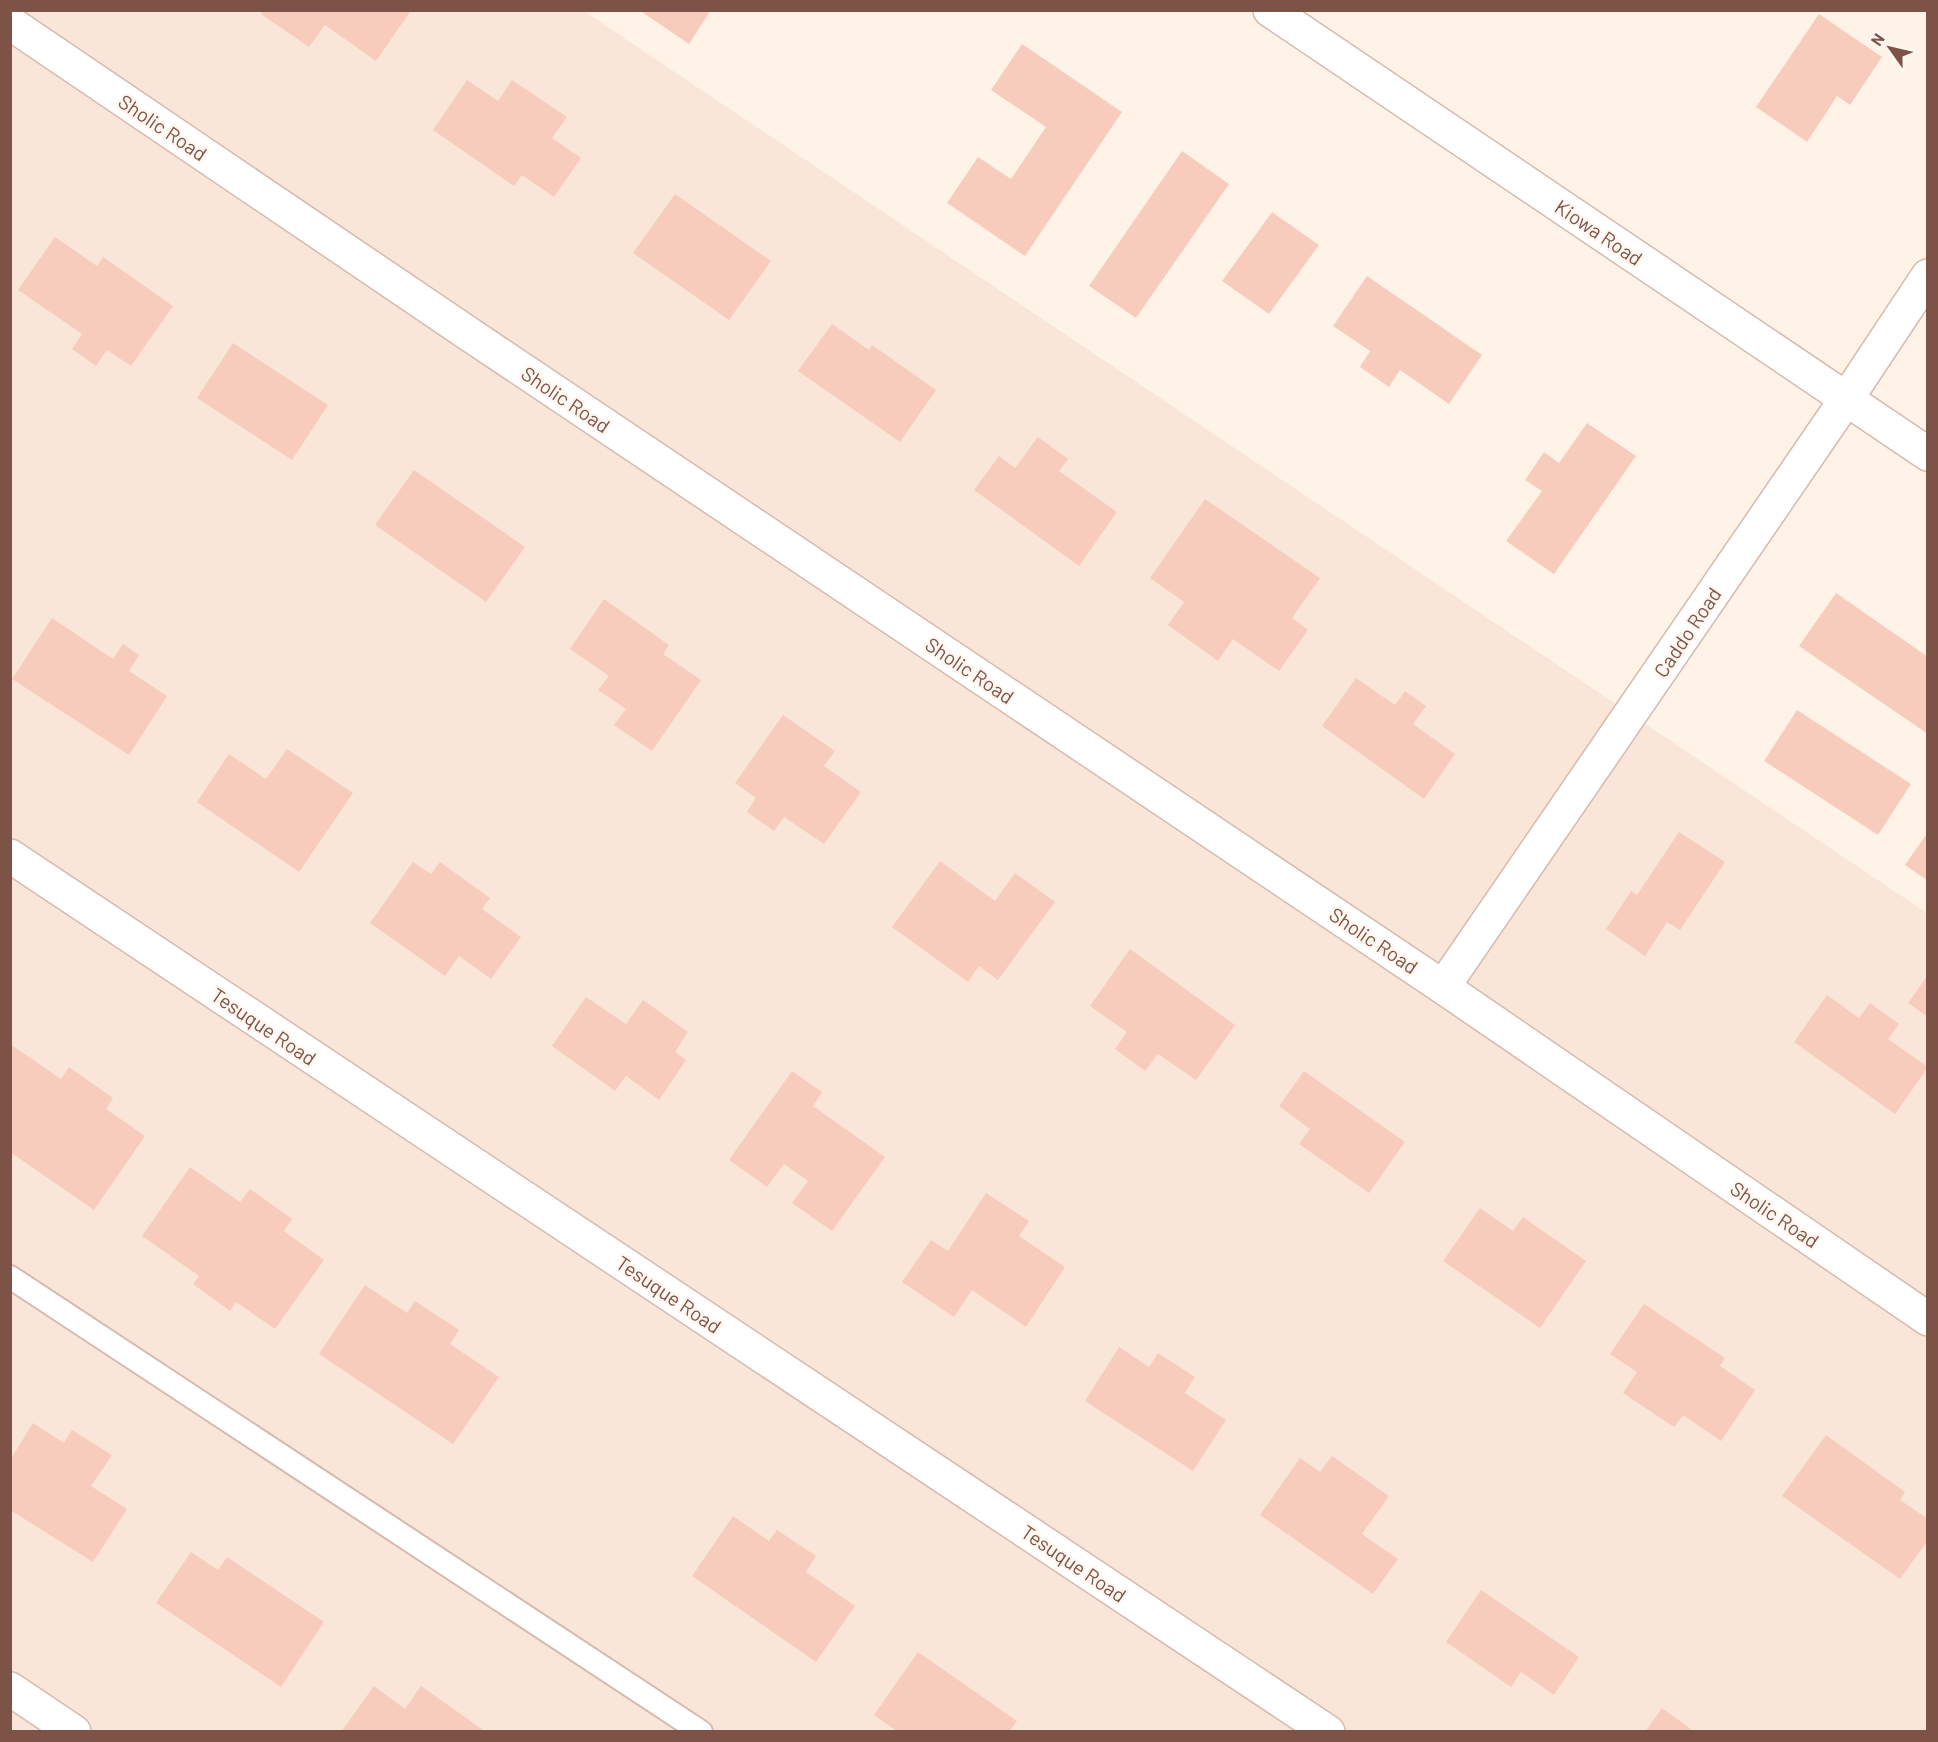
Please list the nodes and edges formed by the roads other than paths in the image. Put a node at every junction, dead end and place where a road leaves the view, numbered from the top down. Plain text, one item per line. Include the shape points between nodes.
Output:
1 (1270, 10) edge
2 (10, 23) edge
3 (1928, 276) edge
4 (1847, 398) junction
5 (1928, 454) edge
6 (10, 856) edge
7 (1443, 987) junction
8 (10, 1277) edge
9 (1928, 1319) edge
10 (10, 1689) edge
11 (74, 1731) edge
12 (701, 1731) edge
13 (1329, 1731) edge

1 - 4 street, Kiowa Road
2 - 7 street, Sholic Road
3 - 4 street, Caddo Road
4 - 5 street, Kiowa Road
4 - 7 street, Caddo Road
6 - 13 street, Tesuque Road
7 - 9 street, Sholic Road
8 - 12 lane
10 - 11 street

